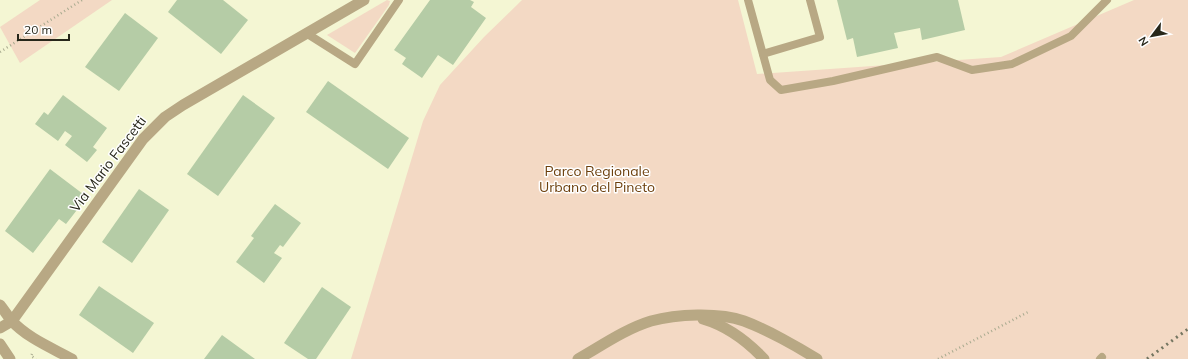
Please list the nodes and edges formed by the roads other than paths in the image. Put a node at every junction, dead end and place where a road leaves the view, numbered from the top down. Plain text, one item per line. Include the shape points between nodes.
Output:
1 (364, 0) edge
2 (399, 0) edge
3 (748, 0) edge
4 (810, 0) edge
5 (1107, 0) edge
6 (306, 33) junction
7 (763, 54) junction
8 (0, 305) edge
9 (690, 316) junction
10 (0, 317) edge
11 (12, 321) junction
12 (0, 328) edge
13 (0, 344) edge
14 (10, 359) edge
15 (72, 359) edge
16 (578, 359) edge
17 (764, 359) edge
18 (817, 359) edge

1 - 6 street, Via Mario Fascetti
2 - 6 lane via 355,64
3 - 7 lane
4 - 7 lane via 820,37
5 - 7 lane via 1071,36 1012,64 972,70 936,57 833,81 780,90 770,80
6 - 11 street, Via Mario Fascetti via 183,104 153,128
8 - 11 street
9 - 16 street via 650,321
9 - 17 street via 713,322 731,331
9 - 18 street via 722,315 744,321
10 - 11 street
11 - 12 street
11 - 15 street via 38,341
13 - 14 street

